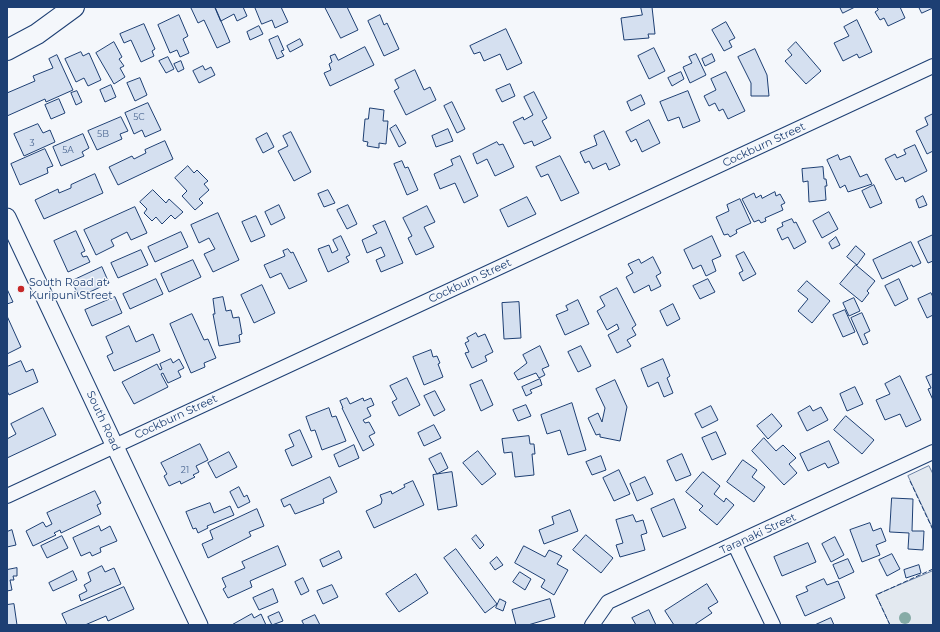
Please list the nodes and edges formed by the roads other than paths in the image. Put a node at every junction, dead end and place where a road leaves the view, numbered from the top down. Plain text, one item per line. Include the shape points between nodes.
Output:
1 (74, 7) edge
2 (7, 50) edge
3 (933, 66) edge
4 (7, 217) edge
5 (115, 446) junction
6 (933, 452) edge
7 (7, 496) edge
8 (735, 544) junction
9 (199, 625) edge
10 (592, 625) edge
11 (773, 625) edge

1 - 2 main road via 37,34
3 - 5 street, Cockburn Street
4 - 5 street, South Road
5 - 7 street, Cockburn Street
5 - 9 street, South Road
6 - 8 street, Taranaki Street
8 - 10 street, Taranaki Street via 608,602
8 - 11 street

